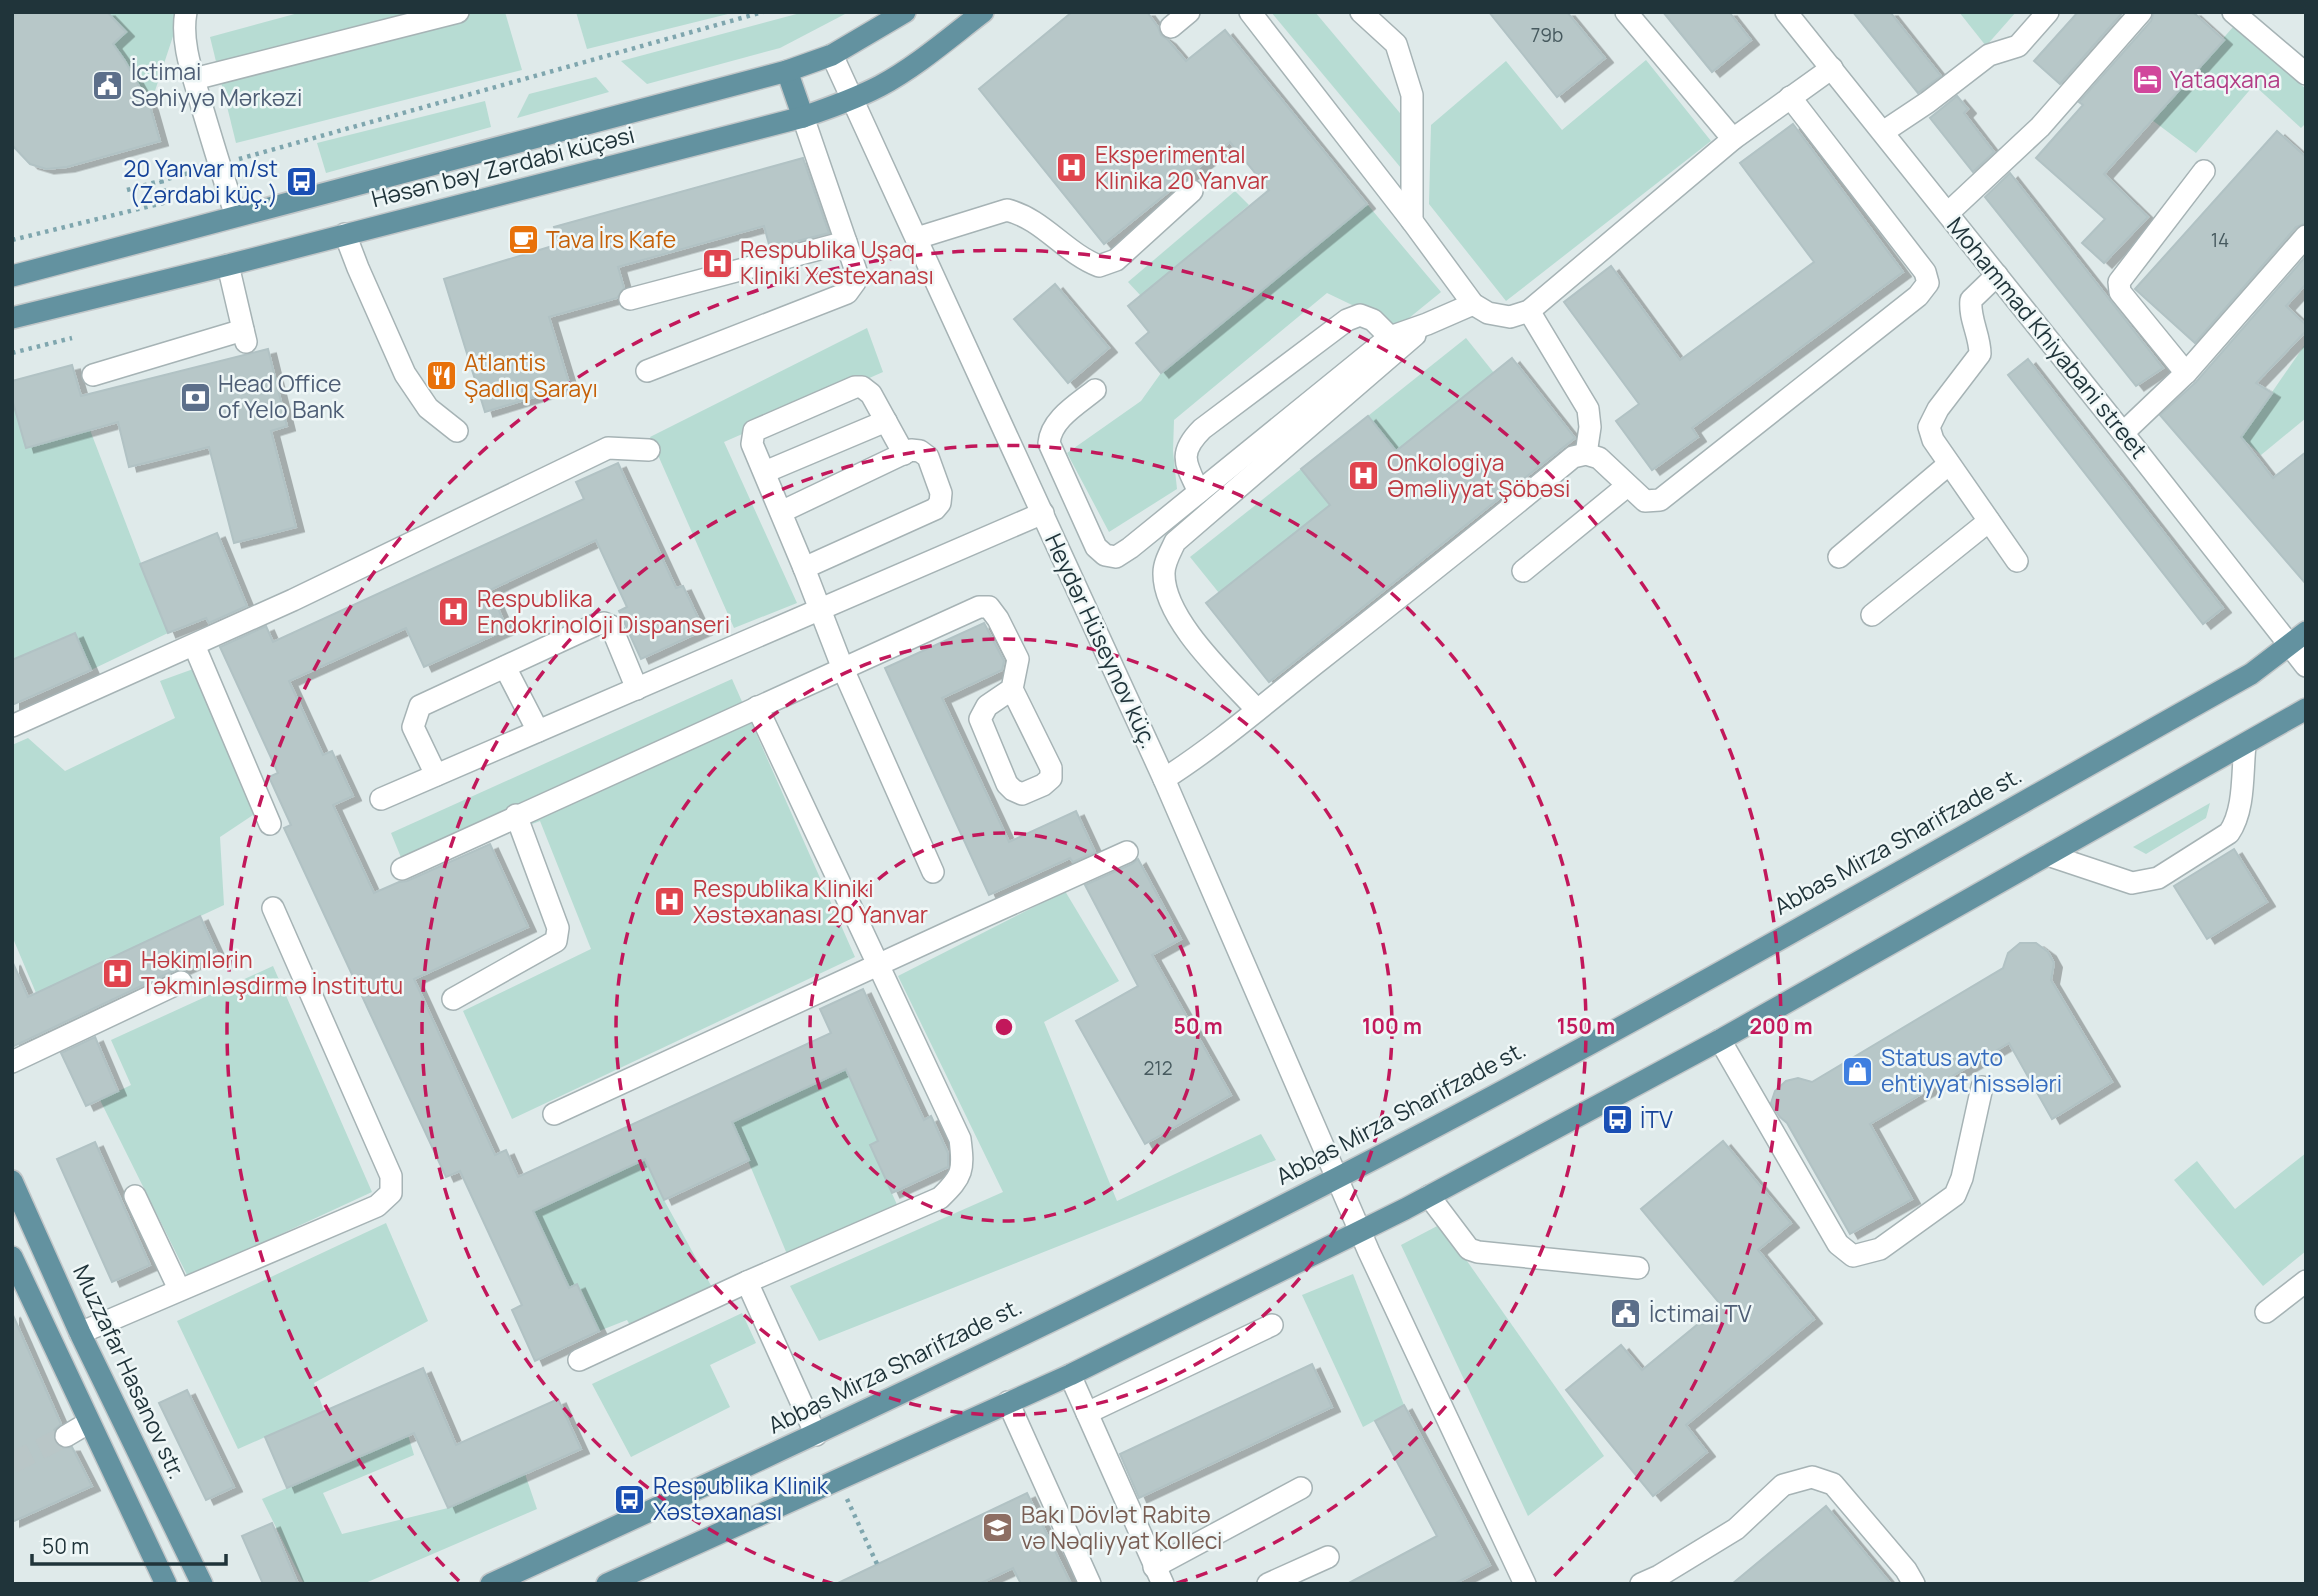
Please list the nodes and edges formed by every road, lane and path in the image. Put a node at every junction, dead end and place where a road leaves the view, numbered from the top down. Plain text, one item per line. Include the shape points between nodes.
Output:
1 (186, 12) edge
2 (458, 12) edge
3 (763, 12) edge
4 (983, 12) edge
5 (1189, 12) edge
6 (1250, 12) edge
7 (1360, 12) edge
8 (1626, 12) edge
9 (1786, 12) edge
10 (2049, 12) edge
11 (2141, 12) edge
12 (2233, 12) edge
13 (896, 15) edge
14 (1171, 27) dead end
15 (832, 55) junction
16 (1832, 68) junction
17 (787, 71) junction
18 (2306, 74) edge
19 (194, 79) junction
20 (1790, 97) junction
21 (852, 99) junction
22 (803, 117) junction
23 (1883, 132) junction
24 (1733, 139) junction
25 (219, 165) junction
26 (2204, 171) dead end
27 (161, 180) junction
28 (127, 190) dead end
29 (1192, 191) dead end
30 (1948, 214) junction
31 (236, 216) junction
32 (1412, 221) junction
33 (345, 234) junction
34 (2306, 236) edge
35 (916, 238) junction
36 (12, 240) edge
37 (846, 242) junction
38 (228, 265) junction
39 (1997, 275) junction
40 (12, 276) edge
41 (630, 299) dead end
42 (1473, 304) junction
43 (1529, 311) junction
44 (12, 318) edge
45 (1427, 324) junction
46 (1390, 337) junction
47 (72, 338) dead end
48 (12, 354) edge
49 (647, 371) dead end
50 (2186, 373) junction
51 (93, 375) dead end
52 (1095, 390) dead end
53 (886, 421) junction
54 (457, 430) dead end
55 (2123, 433) junction
56 (649, 450) dead end
57 (904, 454) junction
58 (1586, 454) junction
59 (1949, 464) junction
60 (765, 472) junction
61 (1627, 486) junction
62 (1199, 492) junction
63 (781, 512) junction
64 (1043, 513) junction
65 (1989, 521) junction
66 (1839, 557) dead end
67 (2017, 561) dead end
68 (804, 568) junction
69 (1522, 571) dead end
70 (819, 608) junction
71 (1872, 615) dead end
72 (2298, 639) edge
73 (194, 645) junction
74 (2306, 666) edge
75 (505, 667) junction
76 (843, 669) junction
77 (637, 689) junction
78 (1012, 689) junction
79 (757, 707) junction
80 (2306, 709) edge
81 (1257, 710) junction
82 (12, 726) edge
83 (537, 732) junction
84 (2245, 745) junction
85 (436, 775) junction
86 (1164, 779) junction
87 (381, 799) dead end
88 (516, 815) junction
89 (270, 824) dead end
90 (1127, 852) dead end
91 (2048, 855) junction
92 (402, 869) dead end
93 (933, 872) dead end
94 (273, 908) dead end
95 (878, 966) junction
96 (181, 982) dead end
97 (453, 999) dead end
98 (1720, 1040) junction
99 (12, 1062) edge
100 (1982, 1087) dead end
101 (554, 1114) dead end
102 (1336, 1179) junction
103 (12, 1181) edge
104 (135, 1196) dead end
105 (1429, 1196) junction
106 (1361, 1232) junction
107 (12, 1257) edge
108 (1638, 1268) dead end
109 (2306, 1281) edge
110 (747, 1282) junction
111 (179, 1289) junction
112 (2266, 1312) dead end
113 (1272, 1325) dead end
114 (80, 1333) junction
115 (579, 1360) dead end
116 (1070, 1375) junction
117 (1008, 1402) junction
118 (1087, 1413) junction
119 (88, 1423) junction
120 (816, 1435) junction
121 (66, 1436) tunnel mouth
122 (838, 1479) junction
123 (1301, 1488) dead end
124 (1328, 1557) dead end
125 (877, 1564) dead end
126 (1159, 1575) edge
127 (640, 1577) edge
128 (166, 1584) edge
129 (202, 1584) edge
130 (491, 1584) edge
131 (607, 1584) edge
132 (1090, 1584) edge
133 (1268, 1584) edge
134 (1525, 1584) edge
135 (1641, 1584) edge
136 (1914, 1584) edge

1 - 19 street via 185,34
2 - 19 street
3 - 25 path
4 - 21 main road, Həsən bəy Zərdabi küçəsi via 914,64
5 - 14 street
6 - 32 street
7 - 32 street via 1396,44 1412,95
8 - 24 street
9 - 16 street, Mohammad Khiyabani street
10 - 23 street via 2018,46 1989,55
11 - 30 street via 2040,127
12 - 18 street
13 - 15 main road, Həsən bəy Zərdabi küçəsi
15 - 17 main road, Həsən bəy Zərdabi küçəsi
15 - 21 street, Heydər Hüseynov küç.
16 - 20 street
16 - 23 street, Mohammad Khiyabani street
17 - 22 main road
17 - 31 main road, Həsən bəy Zərdabi küçəsi
19 - 25 street
20 - 24 street
20 - 61 street via 1915,257 1928,283 1918,296 1660,500 1645,501
21 - 22 main road, Həsən bəy Zərdabi küçəsi
21 - 35 street, Heydər Hüseynov küç.
22 - 33 main road, Həsən bəy Zərdabi küçəsi
22 - 37 street
23 - 30 street, Mohammad Khiyabani street
24 - 43 street
25 - 27 path
25 - 31 street
26 - 50 street via 2119,282 2120,292
27 - 28 path
27 - 36 path via 167,202
29 - 35 street via 1116,260 1099,266 1081,260 1022,214 1007,210
30 - 39 street, Mohammad Khiyabani street
31 - 40 main road, Həsən bəy Zərdabi küçəsi
32 - 42 street
33 - 38 main road, Həsən bəy Zərdabi küçəsi
33 - 54 street via 405,374 428,408
34 - 50 street
35 - 64 street, Heydər Hüseynov küç.
37 - 41 street
37 - 49 street via 857,274 847,293
38 - 44 main road, Həsən bəy Zərdabi küçəsi
38 - 51 street via 245,337
39 - 55 street, Mohammad Khiyabani street
39 - 59 street via 1971,300 1979,354 1930,427
42 - 43 street via 1488,313 1510,317
42 - 45 street
43 - 58 street via 1588,409
45 - 46 street
45 - 81 street via 1175,542 1168,557 1164,573 1171,604 1183,627
46 - 62 street
46 - 62 street via 1373,320 1360,315 1347,320 1202,429 1185,452
47 - 48 path
50 - 55 street
52 - 62 street via 1056,423 1049,443 1096,547 1115,557
53 - 57 street
53 - 60 street
53 - 60 street via 872,394 855,387 754,431 752,444
55 - 72 street, Mohammad Khiyabani street
56 - 73 street via 608,448
57 - 63 street
57 - 68 street via 920,451 928,457 942,493 935,509
58 - 61 street via 1599,458
58 - 81 street via 1573,457
59 - 65 street
59 - 66 street
60 - 63 street
61 - 69 street
63 - 68 street
64 - 70 street
64 - 86 street, Heydər Hüseynov küç.
65 - 67 street
65 - 71 street
68 - 70 street
70 - 76 street
70 - 77 street
72 - 74 street, Mohammad Khiyabani street
72 - 102 main road, Abbas Mirza Sharifzade st. via 2250,674 1687,990
73 - 82 street
73 - 89 street
75 - 77 street via 604,624 611,626
75 - 83 street
75 - 85 street via 420,706 414,727
76 - 78 street via 979,607 989,607 1018,659
76 - 79 street
76 - 93 street
77 - 83 street
78 - 78 street via 1051,768 1051,778 1022,794 1007,784 980,719 987,706
79 - 88 street
79 - 95 street
80 - 84 main road
81 - 86 street
83 - 85 street
84 - 91 main road
84 - 91 street via 2235,824 2228,834 2158,877 2132,883
85 - 87 street
86 - 102 street, Heydər Hüseynov küç.
88 - 92 street
88 - 97 street via 558,928 556,942
90 - 95 street
91 - 98 main road
94 - 111 street via 391,1176 391,1194 377,1206
95 - 101 street
95 - 110 street via 960,1139 964,1166 940,1198
96 - 99 street
98 - 100 street via 1838,1244 1853,1256 1880,1249 1955,1195
98 - 105 main road
102 - 106 street, Heydər Hüseynov küç.
102 - 120 main road, Abbas Mirza Sharifzade st.
103 - 114 main road, Muzzafar Hasanov str.
104 - 111 street
105 - 106 main road
105 - 108 street via 1469,1249
106 - 116 main road
106 - 134 street, Heydər Hüseynov küç.
107 - 119 main road
109 - 112 street
110 - 115 street
110 - 120 street
111 - 114 street
113 - 118 street
114 - 129 main road, Muzzafar Hasanov str.
116 - 117 main road
116 - 118 street
117 - 122 main road
117 - 132 street
118 - 126 street
119 - 121 street
119 - 128 main road
120 - 130 main road, Abbas Mirza Sharifzade st.
122 - 125 path
122 - 127 main road
123 - 126 street
124 - 133 street
127 - 131 main road
135 - 136 street via 1737,1528 1783,1485 1812,1477 1833,1484

